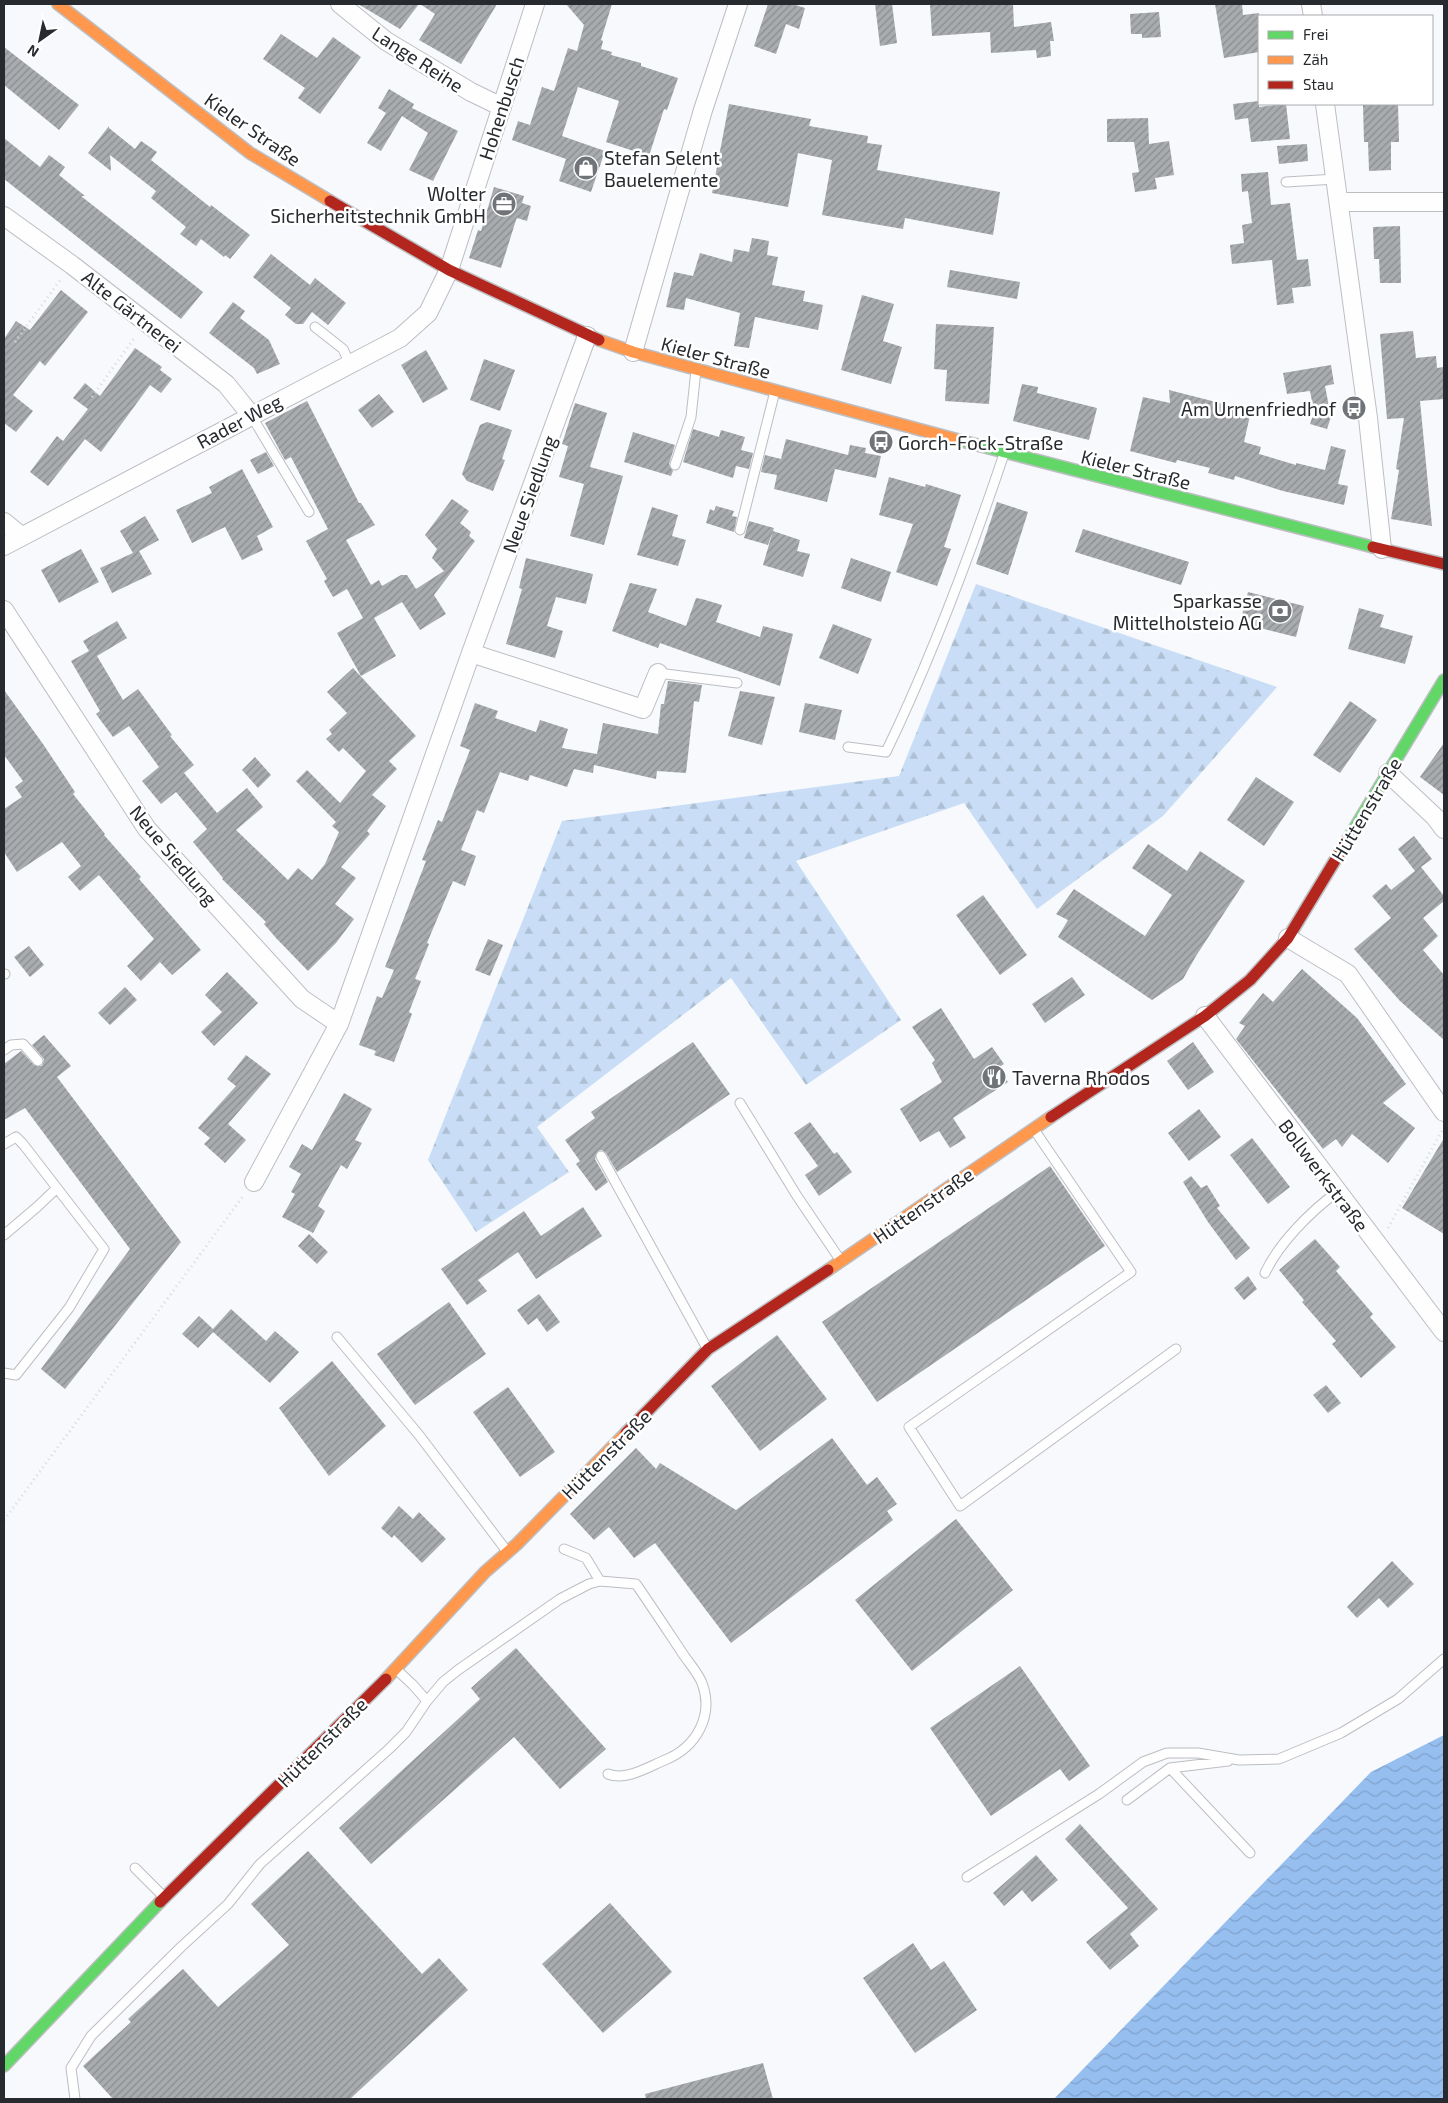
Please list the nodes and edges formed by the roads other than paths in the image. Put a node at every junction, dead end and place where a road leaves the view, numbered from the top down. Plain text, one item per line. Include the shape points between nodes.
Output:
1 (58, 4) edge
2 (340, 4) edge
3 (534, 4) edge
4 (738, 4) edge
5 (1325, 105) edge
6 (502, 107) junction
7 (1336, 179) junction
8 (1286, 182) dead end
9 (1339, 202) junction
10 (1444, 202) edge
11 (4, 216) edge
12 (449, 270) junction
13 (315, 327) dead end
14 (587, 336) junction
15 (633, 352) junction
16 (350, 364) junction
17 (696, 370) junction
18 (775, 391) junction
19 (251, 415) junction
20 (1004, 454) junction
21 (675, 465) dead end
22 (309, 512) dead end
23 (4, 522) edge
24 (740, 530) dead end
25 (21, 536) junction
26 (4, 546) edge
27 (1382, 550) junction
28 (1444, 564) edge
29 (4, 610) edge
30 (471, 653) junction
31 (658, 672) joint
32 (1444, 680) edge
33 (737, 682) dead end
34 (848, 747) dead end
35 (1388, 773) junction
36 (1444, 829) edge
37 (1288, 938) junction
38 (1205, 1016) junction
39 (339, 1024) junction
40 (4, 1050) edge
41 (38, 1061) dead end
42 (740, 1103) dead end
43 (1444, 1112) edge
44 (1034, 1129) junction
45 (4, 1144) edge
46 (601, 1156) dead end
47 (254, 1182) road end
48 (56, 1188) junction
49 (1337, 1192) junction
50 (4, 1235) edge
51 (841, 1262) junction
52 (1265, 1273) dead end
53 (1444, 1332) edge
54 (337, 1337) dead end
55 (708, 1349) junction
56 (1176, 1349) dead end
57 (4, 1373) edge
58 (564, 1549) dead end
59 (508, 1553) junction
60 (600, 1581) junction
61 (1444, 1659) edge
62 (396, 1669) junction
63 (426, 1701) junction
64 (1239, 1760) junction
65 (1170, 1768) junction
66 (608, 1774) dead end
67 (1127, 1800) dead end
68 (1250, 1853) dead end
69 (136, 1868) dead end
70 (967, 1877) dead end
71 (164, 1897) junction
72 (4, 2066) edge
73 (75, 2099) edge

1 - 12 street, Kieler Straße via 250,153
2 - 6 street, Lange Reihe via 386,41
3 - 6 street, Hohenbusch
4 - 15 street via 702,110
5 - 7 street
6 - 12 street, Hohenbusch
7 - 8 lane
7 - 9 street
9 - 10 street
9 - 27 street
11 - 19 street, Alte Gärtnerei via 226,384
12 - 14 street, Kieler Straße
12 - 16 street, Rader Weg via 428,313 400,338
13 - 16 lane via 343,348
14 - 15 street, Kieler Straße
14 - 30 street, Neue Siedlung
15 - 17 street, Kieler Straße
16 - 19 street, Rader Weg
17 - 18 street, Kieler Straße
17 - 21 lane via 691,417
18 - 20 street, Kieler Straße
18 - 24 lane
19 - 22 lane
19 - 25 street, Rader Weg
20 - 27 street, Kieler Straße
20 - 34 lane via 962,577 886,752
23 - 25 street
25 - 26 street, Rader Weg
27 - 28 street, Kieler Straße
29 - 39 street, Neue Siedlung via 147,829 302,999
30 - 31 street via 643,710
30 - 39 street, Neue Siedlung
31 - 33 lane
32 - 35 street, Hüttenstraße
35 - 36 street via 1436,817
35 - 37 street, Hüttenstraße
37 - 38 street, Hüttenstraße via 1250,980
37 - 43 street via 1348,974
38 - 44 street, Hüttenstraße
38 - 49 street, Bollwerkstraße
39 - 47 street, Neue Siedlung
40 - 41 lane via 11,1045 22,1044
42 - 51 lane
44 - 51 street, Hüttenstraße
44 - 56 lane via 1131,1272 909,1427 960,1506
45 - 48 lane via 16,1137
46 - 55 lane
48 - 50 lane
48 - 57 lane via 104,1249 69,1308 16,1375
49 - 52 lane via 1319,1206 1273,1256
49 - 53 street, Bollwerkstraße
51 - 55 street, Hüttenstraße
54 - 59 lane via 419,1435
55 - 59 street, Hüttenstraße
58 - 60 lane via 586,1558
59 - 62 street, Hüttenstraße via 485,1572
60 - 63 lane via 560,1600 458,1670
60 - 66 lane via 636,1584 701,1681 706,1700 705,1720 694,1739 677,1755 626,1775 616,1777
61 - 64 lane via 1398,1699 1341,1733 1279,1759
62 - 63 lane
62 - 71 street, Hüttenstraße
63 - 73 lane via 406,1732 260,1864 228,1904 91,2036 71,2068
64 - 65 lane
64 - 70 lane via 1167,1752 1143,1762 1099,1794
65 - 67 lane
65 - 68 lane
69 - 71 lane
71 - 72 street, Hüttenstraße

